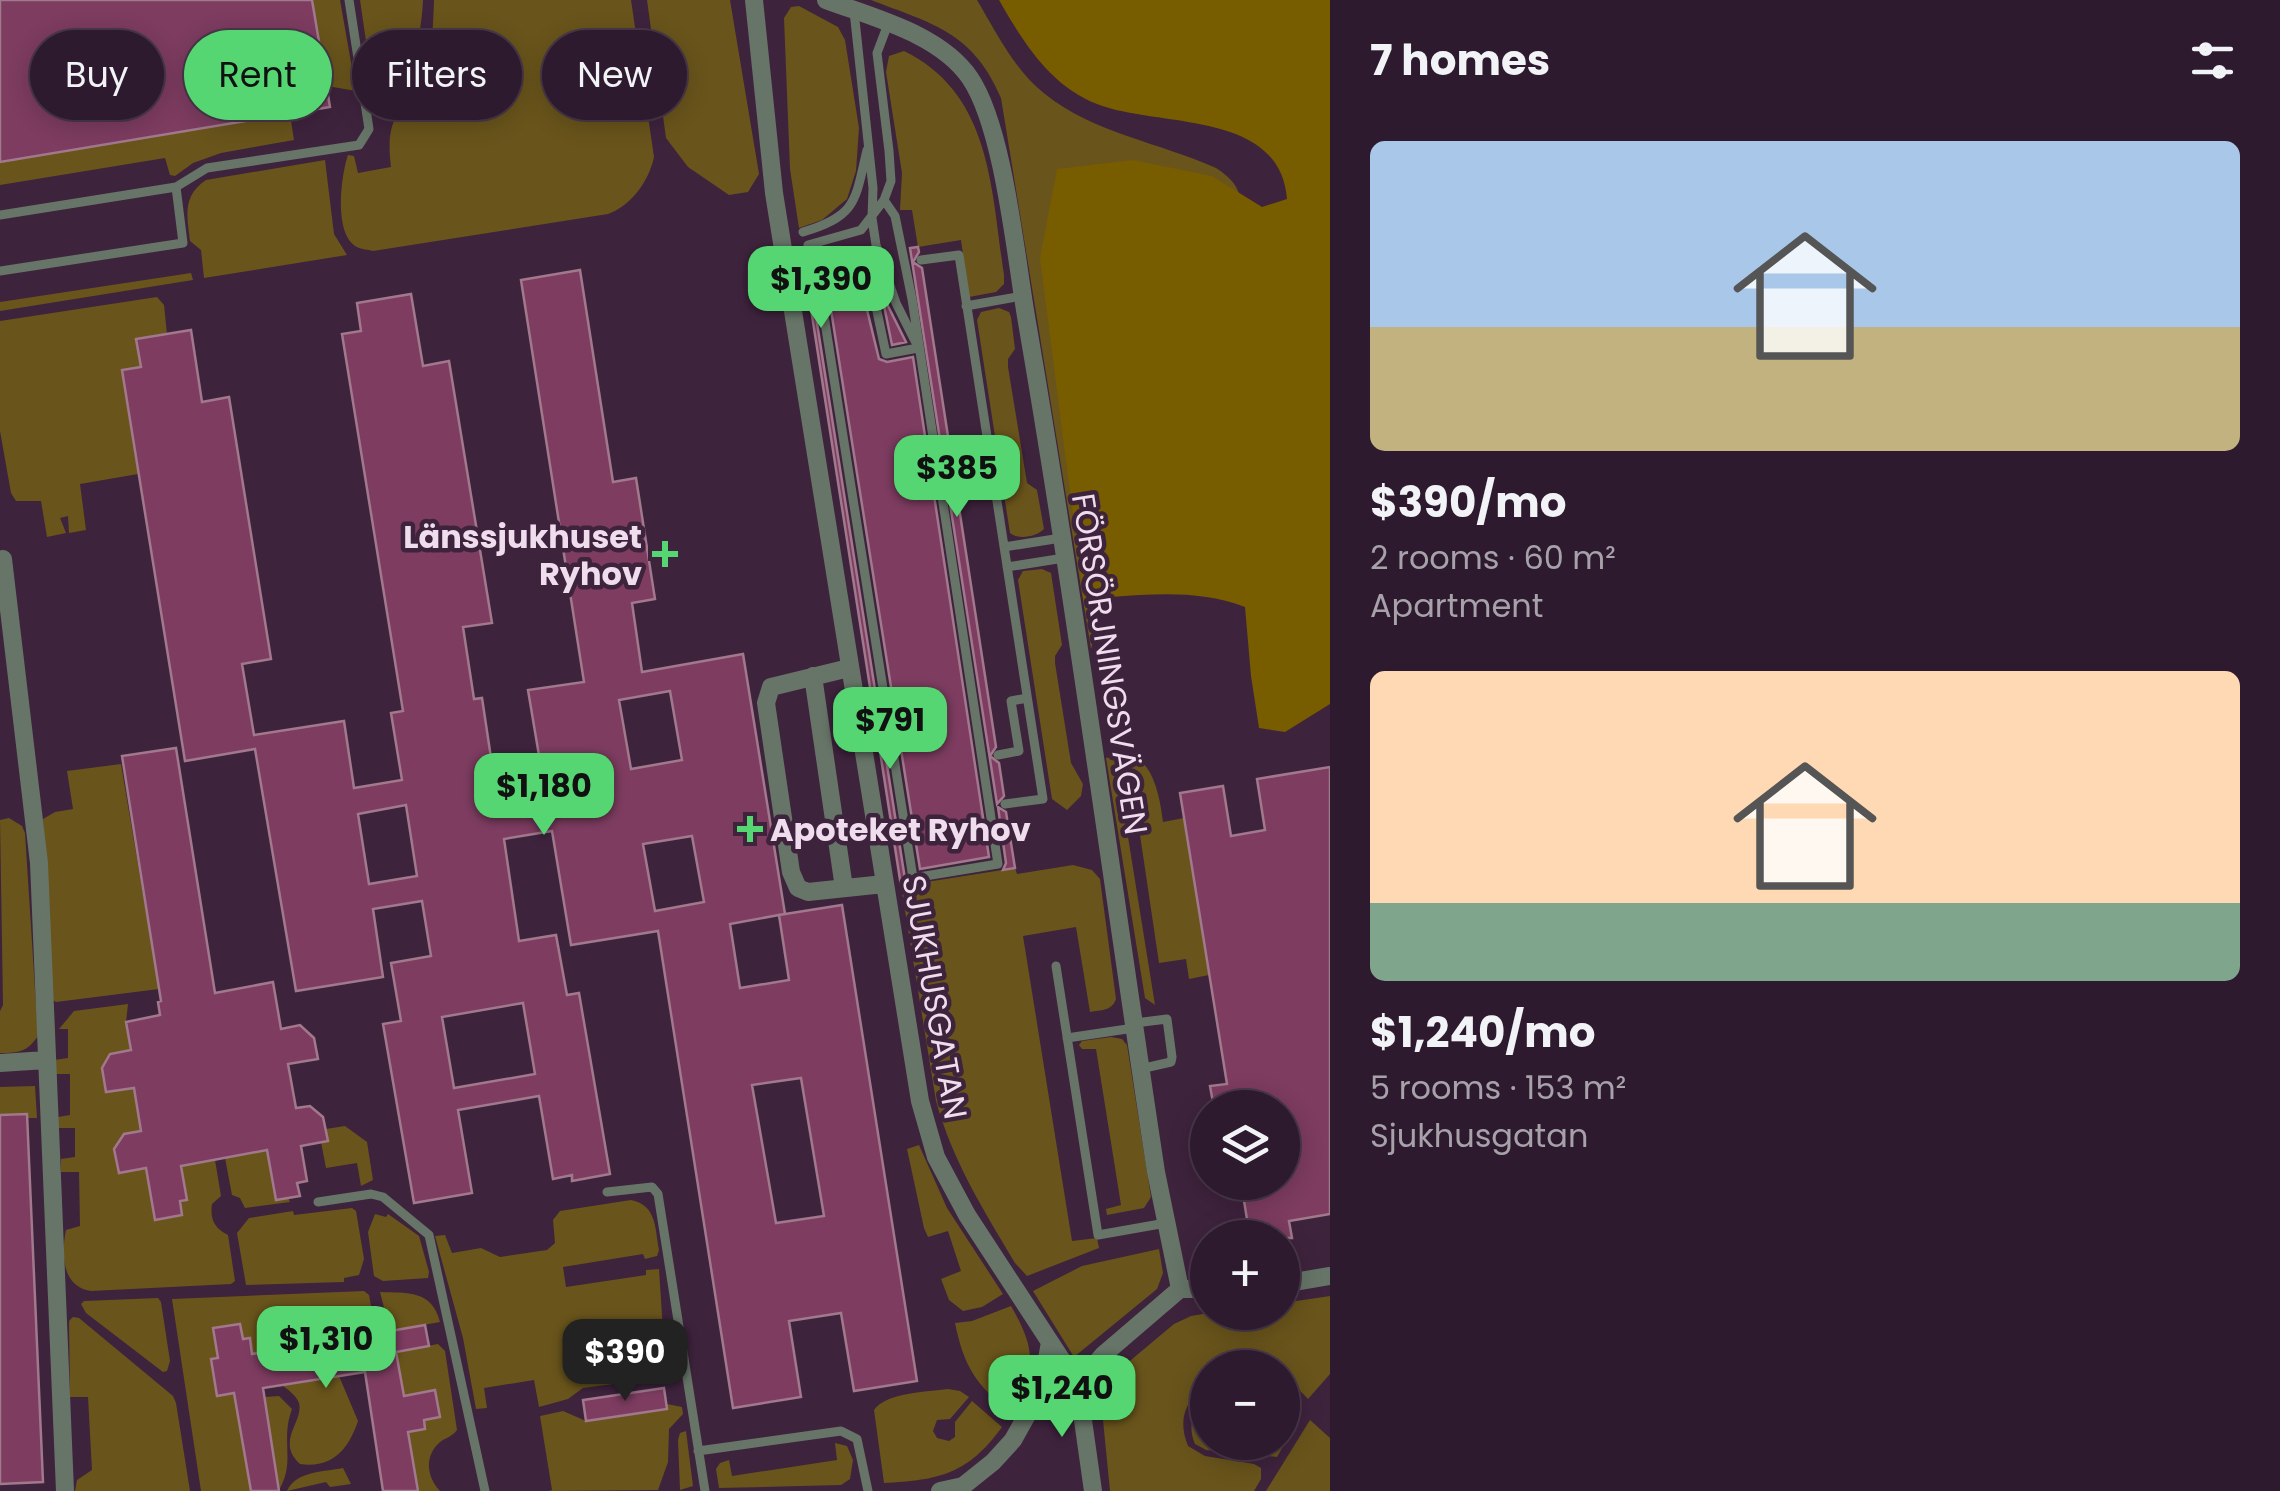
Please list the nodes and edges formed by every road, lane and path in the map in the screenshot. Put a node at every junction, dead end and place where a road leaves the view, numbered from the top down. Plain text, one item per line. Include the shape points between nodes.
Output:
1 (349, 0) edge
2 (754, 0) edge
3 (826, 0) edge
4 (854, 10) junction
5 (888, 24) junction
6 (869, 142) junction
7 (176, 187) junction
8 (884, 200) junction
9 (0, 216) edge
10 (872, 218) junction
11 (804, 232) dead end
12 (808, 245) dead end
13 (921, 260) dead end
14 (0, 271) edge
15 (1022, 296) junction
16 (966, 306) junction
17 (918, 348) junction
18 (1061, 538) junction
19 (1004, 546) junction
20 (1064, 558) junction
21 (3, 560) dead end
22 (1007, 567) junction
23 (849, 668) junction
24 (812, 676) junction
25 (1027, 698) junction
26 (1035, 749) junction
27 (1019, 752) junction
28 (998, 755) dead end
29 (1005, 804) dead end
30 (884, 884) junction
31 (844, 888) junction
32 (1056, 966) dead end
33 (1134, 1026) junction
34 (1067, 1038) junction
35 (46, 1060) junction
36 (0, 1063) edge
37 (1140, 1068) junction
38 (608, 1192) dead end
39 (318, 1202) dead end
40 (1166, 1223) junction
41 (1330, 1276) edge
42 (1300, 1281) edge
43 (1180, 1289) junction
44 (1190, 1289) edge
45 (1050, 1342) junction
46 (1078, 1385) junction
47 (698, 1452) junction
48 (65, 1491) edge
49 (484, 1491) edge
50 (705, 1491) edge
51 (868, 1491) edge
52 (940, 1491) edge
53 (1093, 1491) edge

1 - 7 lane via 369,129 365,140 207,168
2 - 23 street, SJUKHUSGATAN via 774,193
3 - 4 street, FÖRSÖRJNINGSVÄGEN
4 - 5 street, FÖRSÖRJNINGSVÄGEN
4 - 6 lane
5 - 8 lane via 877,52 890,151
5 - 15 street, FÖRSÖRJNINGSVÄGEN via 955,62 985,107
6 - 10 lane
6 - 11 lane via 857,194 844,215
7 - 9 lane
7 - 14 lane via 183,243
8 - 10 lane
8 - 17 lane via 896,216
10 - 12 lane via 847,236
10 - 17 lane via 896,303
13 - 16 lane via 958,254
15 - 16 lane
15 - 18 street, FÖRSÖRJNINGSVÄGEN
16 - 19 lane
17 - 17 lane via 886,354 864,272 818,278 913,878 998,864
18 - 19 lane
18 - 20 street, FÖRSÖRJNINGSVÄGEN
19 - 22 lane
20 - 22 lane
20 - 33 street, FÖRSÖRJNINGSVÄGEN
21 - 35 street via 39,863
22 - 25 lane
23 - 24 street
23 - 30 street, SJUKHUSGATAN
24 - 31 street
24 - 31 street via 770,687 766,703 791,872 798,888 808,892
25 - 26 lane
25 - 27 lane via 1011,701
26 - 27 lane
26 - 29 lane via 1043,798
27 - 28 lane
30 - 31 street
30 - 45 street, SJUKHUSGATAN via 920,1101 936,1157
32 - 34 lane
33 - 34 lane
33 - 37 street, FÖRSÖRJNINGSVÄGEN
33 - 37 lane via 1166,1019 1170,1038 1171,1062
34 - 40 lane via 1098,1235
35 - 36 street
35 - 48 street
37 - 40 street, FÖRSÖRJNINGSVÄGEN
38 - 47 lane via 643,1186 658,1194
39 - 49 lane via 383,1197 430,1235
40 - 43 street, FÖRSÖRJNINGSVÄGEN
41 - 42 street
43 - 44 street
43 - 46 street via 1102,1355
45 - 46 street, SJUKHUSGATAN
45 - 52 street via 1042,1388 1013,1440 963,1486
46 - 53 street, SJUKHUSGATAN
47 - 50 lane
47 - 51 lane via 850,1433 862,1451

